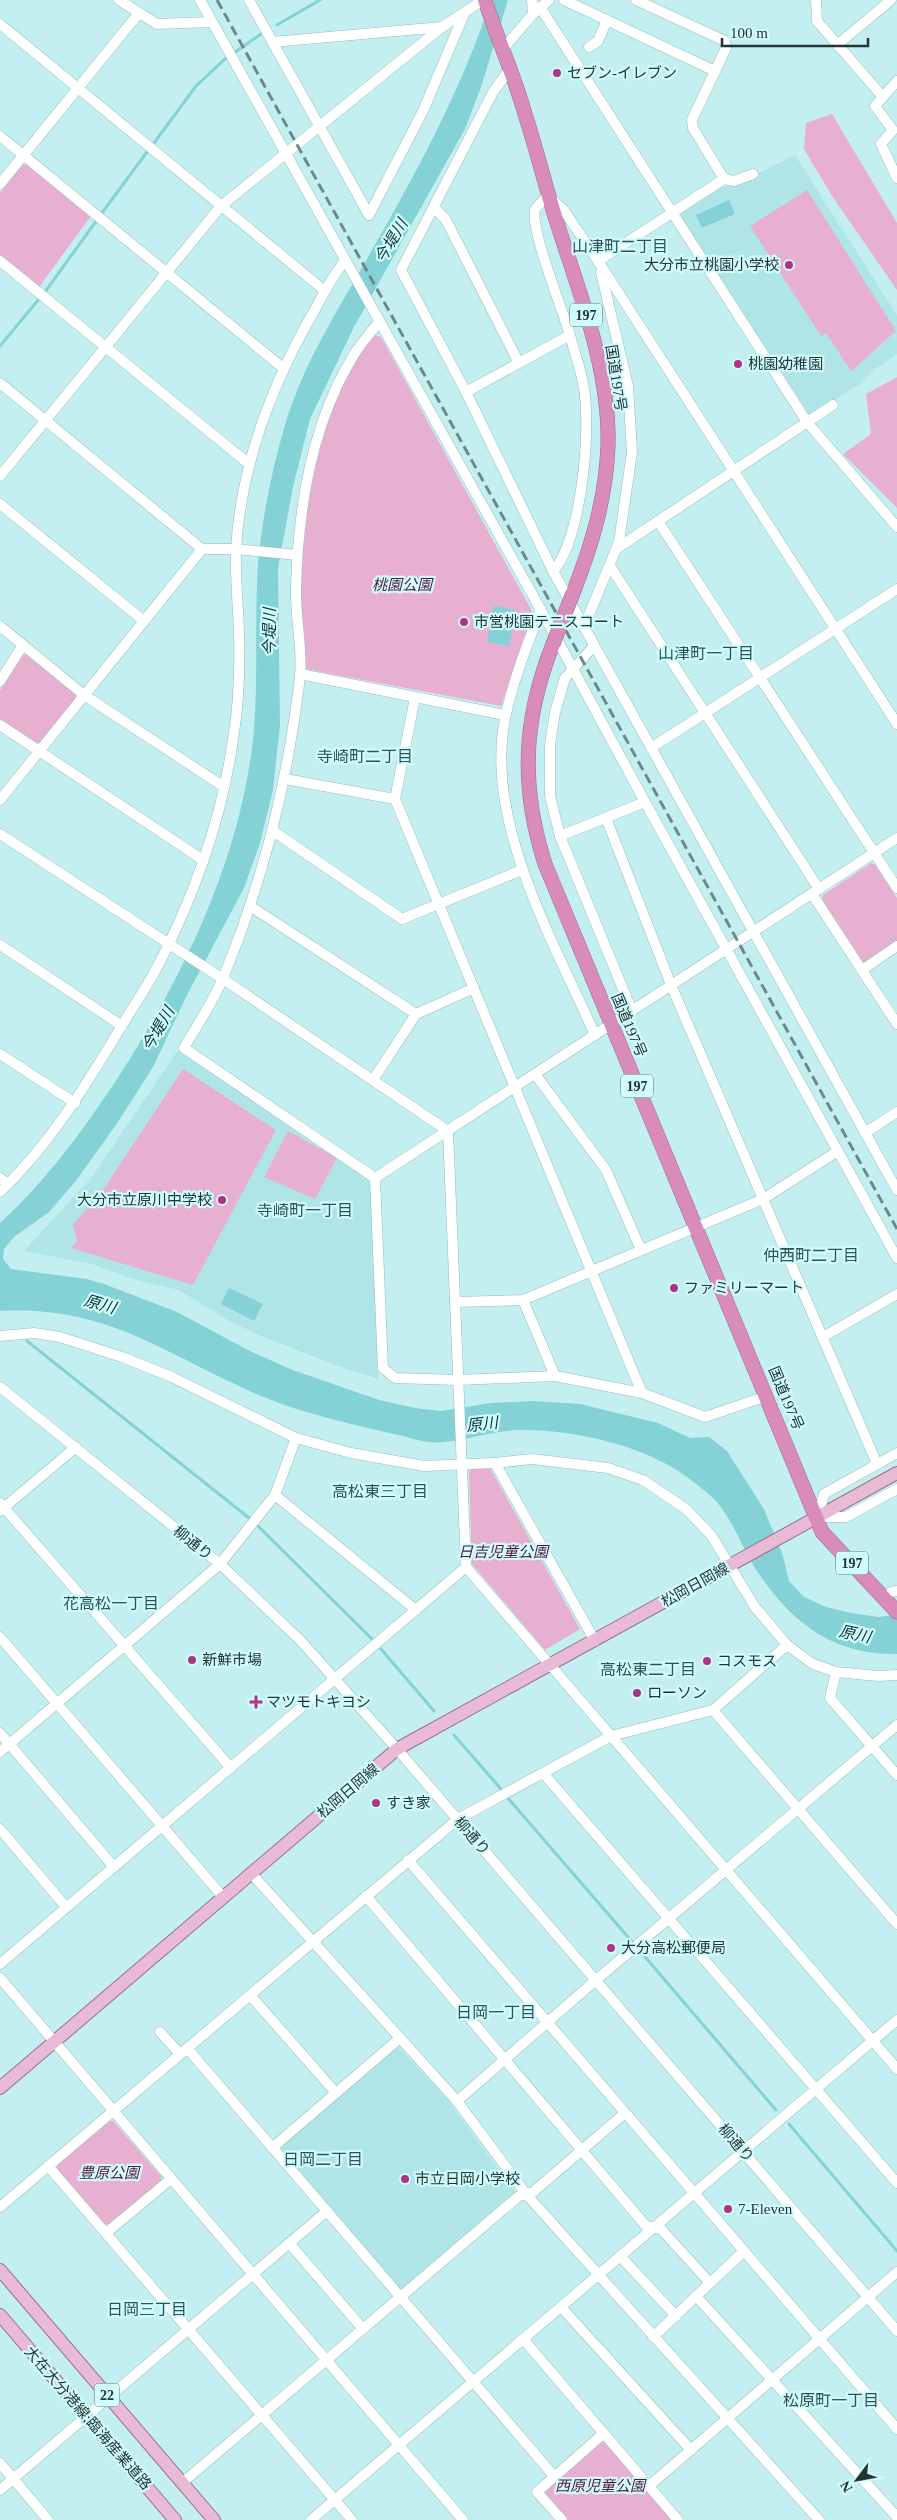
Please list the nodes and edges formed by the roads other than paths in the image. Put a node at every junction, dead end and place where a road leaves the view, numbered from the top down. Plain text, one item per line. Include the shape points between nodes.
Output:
1 (119, 0) edge
2 (200, 0) edge
3 (248, 0) edge
4 (532, 0) edge
5 (549, 0) edge
6 (564, 0) edge
7 (636, 0) edge
8 (816, 0) edge
9 (891, 0) edge
10 (485, 1) edge
11 (540, 7) junction
12 (465, 11) junction
13 (139, 13) junction
14 (532, 14) junction
15 (607, 20) junction
16 (211, 22) junction
17 (0, 24) edge
18 (442, 28) junction
19 (272, 42) junction
20 (837, 45) junction
21 (501, 46) junction
22 (589, 47) dead end
23 (510, 69) junction
24 (715, 71) junction
25 (897, 81) edge
26 (78, 88) junction
27 (883, 97) junction
28 (320, 128) junction
29 (0, 136) edge
30 (286, 153) junction
31 (24, 155) junction
32 (753, 174) dead end
33 (724, 178) junction
34 (897, 178) edge
35 (0, 184) edge
36 (548, 196) junction
37 (221, 206) junction
38 (435, 208) junction
39 (673, 211) junction
40 (0, 260) edge
41 (598, 261) junction
42 (348, 265) junction
43 (167, 272) junction
44 (325, 291) junction
45 (379, 322) junction
46 (570, 335) junction
47 (106, 347) junction
48 (519, 363) junction
49 (284, 368) junction
50 (0, 383) edge
51 (466, 392) junction
52 (833, 405) dead end
53 (46, 420) junction
54 (807, 422) junction
55 (248, 464) junction
56 (733, 471) junction
57 (0, 476) edge
58 (0, 504) edge
59 (658, 521) junction
60 (897, 527) edge
61 (202, 548) junction
62 (236, 549) junction
63 (616, 549) junction
64 (292, 555) junction
65 (610, 566) junction
66 (553, 571) junction
67 (897, 589) edge
68 (541, 610) junction
69 (144, 621) junction
70 (0, 626) edge
71 (584, 627) junction
72 (835, 629) junction
73 (23, 645) junction
74 (594, 646) junction
75 (573, 667) junction
76 (300, 674) junction
77 (760, 678) junction
78 (0, 680) edge
79 (84, 695) junction
80 (415, 698) junction
81 (705, 713) junction
82 (505, 715) junction
83 (897, 724) edge
84 (0, 725) edge
85 (651, 748) junction
86 (40, 751) junction
87 (284, 779) junction
88 (224, 787) junction
89 (395, 799) junction
90 (0, 800) edge
91 (645, 802) junction
92 (606, 818) junction
93 (273, 831) junction
94 (0, 834) edge
95 (560, 836) junction
96 (897, 838) edge
97 (874, 853) junction
98 (203, 860) junction
99 (522, 870) junction
100 (897, 888) edge
101 (816, 891) junction
102 (439, 904) junction
103 (250, 906) junction
104 (754, 932) junction
105 (168, 943) junction
106 (0, 945) edge
107 (897, 946) edge
108 (726, 950) junction
109 (862, 970) junction
110 (223, 979) junction
111 (671, 986) junction
112 (474, 988) junction
113 (632, 1011) junction
114 (416, 1014) junction
115 (611, 1024) junction
116 (897, 1024) edge
117 (122, 1026) junction
118 (595, 1035) junction
119 (0, 1054) edge
120 (535, 1074) junction
121 (373, 1080) junction
122 (515, 1087) junction
123 (76, 1103) junction
124 (897, 1112) edge
125 (448, 1131) junction
126 (865, 1133) junction
127 (838, 1151) junction
128 (375, 1178) junction
129 (4, 1181) edge
130 (897, 1190) edge
131 (0, 1192) edge
132 (763, 1199) junction
133 (696, 1227) junction
134 (641, 1250) junction
135 (897, 1258) edge
136 (592, 1271) junction
137 (897, 1294) edge
138 (523, 1300) junction
139 (455, 1302) junction
140 (0, 1336) edge
141 (823, 1337) junction
142 (555, 1376) junction
143 (458, 1380) junction
144 (0, 1387) edge
145 (642, 1393) junction
146 (767, 1396) junction
147 (296, 1438) junction
148 (76, 1447) junction
149 (897, 1452) edge
150 (495, 1463) junction
151 (462, 1464) junction
152 (877, 1464) junction
153 (897, 1473) edge
154 (897, 1489) edge
155 (275, 1495) junction
156 (2, 1507) edge
157 (818, 1516) junction
158 (220, 1564) junction
159 (729, 1566) junction
160 (466, 1567) junction
161 (895, 1600) edge
162 (416, 1610) junction
163 (0, 1637) edge
164 (595, 1641) junction
165 (787, 1645) junction
166 (124, 1646) junction
167 (550, 1666) junction
168 (836, 1672) junction
169 (897, 1675) edge
170 (336, 1678) junction
171 (57, 1703) junction
172 (713, 1710) junction
173 (897, 1725) edge
174 (0, 1733) edge
175 (611, 1736) junction
176 (9, 1744) junction
177 (872, 1746) junction
178 (398, 1749) junction
179 (0, 1752) edge
180 (230, 1768) junction
181 (543, 1773) junction
182 (897, 1775) edge
183 (798, 1809) junction
184 (458, 1819) junction
185 (162, 1826) junction
186 (0, 1829) edge
187 (408, 1860) junction
188 (114, 1867) junction
189 (727, 1871) junction
190 (251, 1873) junction
191 (366, 1896) junction
192 (223, 1897) junction
193 (66, 1907) junction
194 (669, 1919) junction
195 (897, 1924) edge
196 (313, 1941) junction
197 (0, 1964) edge
198 (0, 1978) edge
199 (596, 1980) junction
200 (250, 1995) junction
201 (897, 2020) edge
202 (547, 2022) junction
203 (160, 2032) dead end
204 (400, 2038) junction
205 (873, 2040) junction
206 (54, 2042) junction
207 (183, 2051) junction
208 (505, 2060) junction
209 (897, 2069) edge
210 (0, 2088) edge
211 (816, 2089) junction
212 (336, 2093) junction
213 (457, 2101) junction
214 (114, 2111) junction
215 (626, 2113) junction
216 (272, 2148) junction
217 (581, 2151) junction
218 (743, 2151) junction
219 (48, 2166) junction
220 (171, 2178) junction
221 (897, 2183) edge
222 (694, 2193) junction
223 (526, 2194) junction
224 (0, 2207) edge
225 (327, 2211) junction
226 (653, 2228) junction
227 (106, 2233) junction
228 (289, 2243) junction
229 (744, 2251) junction
230 (620, 2256) junction
231 (0, 2270) edge
232 (897, 2272) edge
233 (252, 2274) junction
234 (598, 2275) junction
235 (710, 2283) junction
236 (696, 2296) junction
237 (401, 2297) junction
238 (868, 2297) junction
239 (561, 2307) junction
240 (0, 2316) edge
241 (676, 2316) junction
242 (189, 2329) junction
243 (363, 2329) junction
244 (897, 2331) edge
245 (653, 2337) junction
246 (523, 2338) junction
247 (820, 2339) junction
248 (326, 2360) junction
249 (772, 2380) junction
250 (473, 2382) junction
251 (109, 2398) junction
252 (262, 2415) junction
253 (87, 2417) junction
254 (727, 2418) junction
255 (897, 2429) edge
256 (604, 2433) junction
257 (399, 2445) junction
258 (691, 2450) junction
259 (0, 2463) edge
260 (554, 2476) junction
261 (14, 2479) junction
262 (182, 2483) junction
263 (649, 2486) junction
264 (0, 2490) edge
265 (335, 2500) junction
266 (897, 2517) edge
267 (48, 2520) edge
268 (175, 2520) edge
269 (214, 2520) edge
270 (311, 2520) edge
271 (352, 2520) edge
272 (463, 2520) edge
273 (562, 2520) edge
274 (678, 2520) edge
275 (819, 2520) edge

1 - 13 street
2 - 16 street
3 - 19 street
4 - 14 street
5 - 11 street
6 - 15 street
7 - 24 street via 725,41 726,48
8 - 20 street via 817,21
9 - 20 street
10 - 12 street
10 - 21 highway, 国道197号 / 197
11 - 14 street
11 - 39 street
12 - 18 street
12 - 28 street via 422,111 369,215
13 - 16 street via 157,24
13 - 26 street
14 - 21 street
15 - 22 street via 598,41
15 - 24 street
16 - 30 street
17 - 26 street
18 - 19 street
18 - 28 street
19 - 28 street
20 - 27 street
21 - 23 highway, 国道197号 / 197
23 - 36 highway, 国道197号 / 197
23 - 38 street via 493,92
24 - 33 street via 692,120 693,128
25 - 27 street
26 - 31 street
26 - 37 street
27 - 34 street via 875,106 893,130 881,144
28 - 30 street
29 - 31 street
30 - 37 street
30 - 42 street
31 - 35 street
31 - 43 street
32 - 33 street via 734,181
33 - 39 street
36 - 41 street via 563,209
36 - 46 street via 536,208 534,216
36 - 115 highway, 国道197号 / 197, bridge via 593,339 605,400 608,446 602,500 593,539 536,694 528,738 528,778 532,813 545,864
37 - 43 street
37 - 44 street
38 - 48 street via 446,220
38 - 51 street via 401,270
39 - 41 street
39 - 54 street
40 - 47 street
41 - 56 street
41 - 63 street via 628,386 632,452
42 - 44 street
42 - 45 street
43 - 47 street
43 - 49 street
44 - 49 street
45 - 64 street via 356,352 331,400 315,445
45 - 68 street
46 - 48 street
46 - 66 street via 584,384 584,463 576,519 567,548
47 - 53 street
47 - 55 street
48 - 51 street
49 - 55 street
50 - 53 street
51 - 66 street
52 - 54 street
53 - 57 street
53 - 61 street
54 - 56 street
54 - 60 street
55 - 62 street
56 - 59 street
56 - 72 street
58 - 69 street
59 - 63 street
59 - 77 street
61 - 62 street
61 - 69 street
62 - 64 street
62 - 88 street via 238,681 234,738
63 - 65 street
64 - 76 street
65 - 71 street
65 - 81 street
66 - 71 street
67 - 72 street
68 - 75 street
68 - 82 street via 520,662
69 - 79 street
70 - 73 street
71 - 74 street
72 - 77 street
72 - 83 street
73 - 78 street
73 - 79 street
74 - 75 street
74 - 85 street
75 - 91 street
75 - 95 street via 565,678 557,704 550,745 550,796
76 - 80 street
76 - 87 street
77 - 81 street
77 - 97 street
79 - 86 street
79 - 88 street
80 - 82 street
80 - 89 street
81 - 85 street
81 - 101 street
82 - 99 street via 503,784 508,820
84 - 86 street
85 - 104 street
86 - 90 street
86 - 98 street
87 - 89 street
87 - 93 street
88 - 98 street
89 - 102 street
91 - 92 street
91 - 108 street
92 - 95 street
92 - 111 street
93 - 102 street via 402,919
93 - 103 street
94 - 105 street
95 - 113 street
96 - 97 street
97 - 100 street
97 - 101 street
98 - 105 street
99 - 102 street
99 - 118 street
101 - 104 street
101 - 109 street
102 - 112 street
103 - 110 street
103 - 114 street
104 - 108 street
104 - 126 street
105 - 110 street
105 - 117 street via 153,976
106 - 117 street
107 - 109 street
108 - 111 street
108 - 127 street
109 - 116 street
110 - 121 street
110 - 128 street via 184,1048
111 - 113 street
111 - 132 street
112 - 114 street
112 - 122 street
113 - 115 street
114 - 121 street
115 - 118 street
115 - 133 highway, 国道197号 / 197
117 - 123 street
118 - 120 street
119 - 123 street
120 - 122 street
120 - 134 street via 606,1170
121 - 125 street
122 - 125 street
122 - 136 street
123 - 129 street via 47,1143
124 - 126 street
125 - 128 street
125 - 139 street
126 - 130 street
127 - 132 street
127 - 135 street
128 - 143 street via 383,1368 395,1378
129 - 131 street
132 - 133 street
132 - 141 street
133 - 134 street
133 - 146 highway, 国道197号 / 197
134 - 136 street
136 - 138 street
136 - 145 street
137 - 141 street
138 - 139 street
138 - 142 street
139 - 143 street
140 - 147 street via 34,1333 60,1337 122,1357 172,1377
141 - 152 street
142 - 143 street
142 - 145 street
143 - 151 street
144 - 148 street, 柳通り
145 - 146 street via 705,1417
146 - 157 highway, 国道197号 / 197
147 - 151 street via 351,1453 416,1464
147 - 155 street
148 - 156 street
148 - 158 street, 柳通り
149 - 152 street
150 - 151 street
150 - 159 street via 532,1458 576,1463 608,1468 643,1480 686,1509 711,1535
150 - 164 street
151 - 160 street
152 - 157 street via 824,1494
153 - 157 main road
154 - 157 street via 846,1517
155 - 158 street
155 - 162 street
156 - 166 street
157 - 159 main road, 松岡日岡線
157 - 161 highway, 国道197号 / 197 via 822,1532
158 - 166 street
158 - 170 street, 柳通り
159 - 164 main road, 松岡日岡線
159 - 165 street via 755,1608
160 - 162 street
160 - 167 street
162 - 170 street
163 - 171 street
164 - 167 main road, 松岡日岡線
165 - 168 street via 813,1664
165 - 172 street
166 - 171 street
166 - 180 street
167 - 175 street
167 - 178 main road, 松岡日岡線
168 - 169 street
168 - 177 street via 830,1698
170 - 178 street, 柳通り
170 - 180 street
171 - 176 street
171 - 185 street
172 - 175 street
172 - 183 street
173 - 177 street
174 - 176 street
175 - 181 street
175 - 189 street
176 - 179 street
176 - 188 street
177 - 182 street
177 - 183 street
178 - 184 street, 柳通り
178 - 190 main road, 松岡日岡線
180 - 185 street
181 - 184 street
181 - 194 street
183 - 189 street
183 - 195 street
184 - 187 street
184 - 199 street, 柳通り
185 - 188 street
185 - 192 street
186 - 193 street
187 - 191 street
187 - 202 street
188 - 193 street
189 - 194 street
189 - 205 street
190 - 192 main road, 松岡日岡線
190 - 196 street
191 - 196 street
191 - 208 street
192 - 206 main road, 松岡日岡線
193 - 197 street
194 - 199 street
194 - 211 street
196 - 200 street
196 - 204 street
198 - 206 street
199 - 202 street
199 - 218 street, 柳通り
200 - 207 street
200 - 212 street
201 - 205 street
202 - 208 street
202 - 215 street
203 - 207 street
204 - 212 street
204 - 213 street
205 - 209 street
205 - 211 street
206 - 210 main road, 松岡日岡線
206 - 214 street
207 - 214 street
207 - 216 street
208 - 213 street
208 - 217 street
211 - 218 street
211 - 221 street
212 - 216 street
213 - 223 street
214 - 219 street
214 - 220 street
215 - 217 street
215 - 222 street
216 - 225 street
217 - 223 street
217 - 226 street via 646,2226
218 - 222 street
218 - 238 street, 柳通り
219 - 224 street
219 - 227 street
220 - 227 street
220 - 233 street
222 - 226 street
222 - 229 street
223 - 234 street
223 - 237 street via 519,2196
225 - 228 street
225 - 237 street
226 - 230 street
226 - 235 street via 661,2229
227 - 242 street
228 - 233 street
228 - 243 street
229 - 235 street
229 - 247 street
230 - 234 street
230 - 241 street
231 - 251 main road, 大在大分港線;臨海産業道路 / 22
232 - 238 street
233 - 242 street
233 - 248 street
234 - 239 street
234 - 245 street
235 - 236 street
236 - 241 street
236 - 249 street
237 - 243 street
237 - 250 street
238 - 244 street, 柳通り
238 - 247 street
239 - 246 street
239 - 258 street
240 - 253 main road, 大在大分港線;臨海産業道路 / 22
241 - 245 street
242 - 251 street
242 - 252 street
243 - 248 street
245 - 254 street
246 - 250 street
246 - 256 street
247 - 249 street
247 - 255 street
248 - 252 street
248 - 257 street
249 - 254 street
249 - 266 street
250 - 257 street
250 - 260 street
251 - 253 street
251 - 262 main road, 大在大分港線;臨海産業道路 / 22
252 - 262 street
252 - 265 street
253 - 261 street
253 - 268 main road, 大在大分港線;臨海産業道路 / 22
254 - 258 street
254 - 275 street
256 - 260 street
256 - 263 street
257 - 265 street
257 - 272 street
258 - 263 street
259 - 261 street
260 - 273 street via 537,2492
261 - 264 street
261 - 267 street
262 - 269 main road, 大在大分港線;臨海産業道路 / 22
263 - 274 street
265 - 270 street
265 - 271 street

